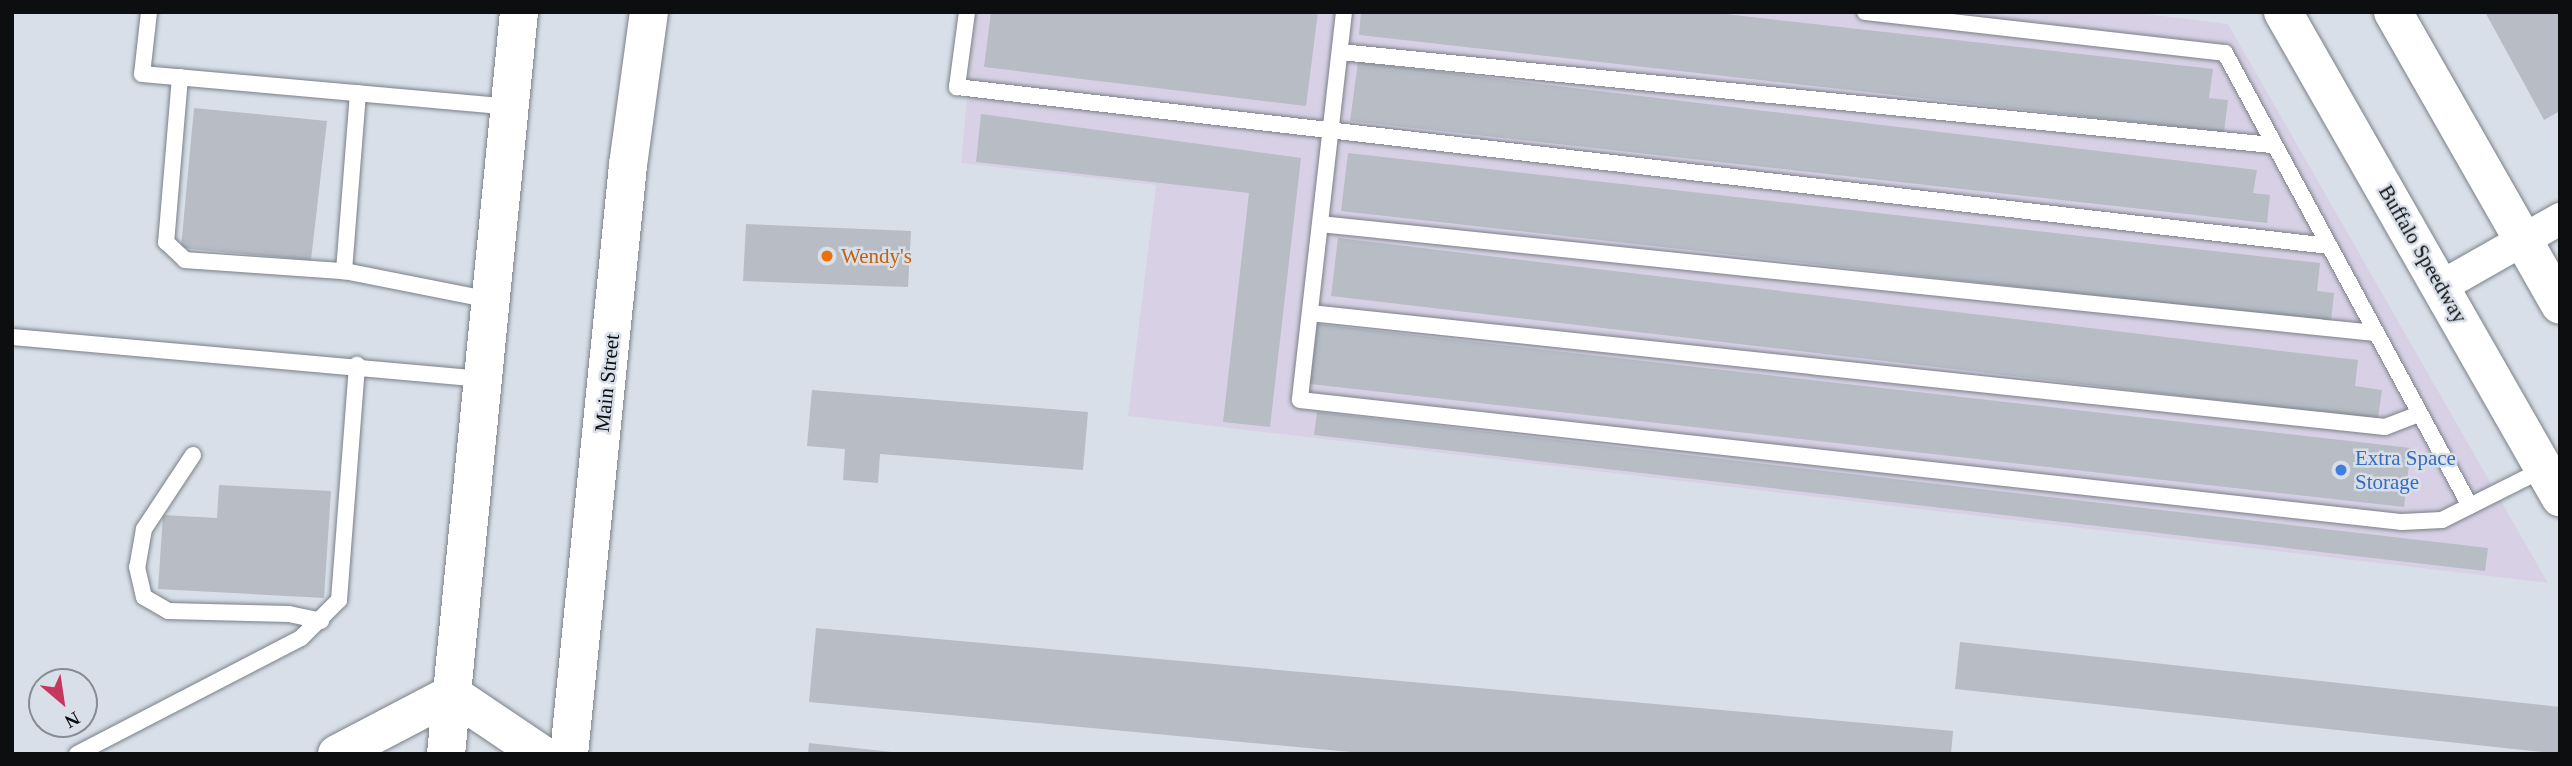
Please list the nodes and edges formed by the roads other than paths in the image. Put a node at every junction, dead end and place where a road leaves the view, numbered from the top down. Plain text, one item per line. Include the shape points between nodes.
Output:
1 (149, 12) edge
2 (519, 12) edge
3 (649, 12) edge
4 (967, 12) edge
5 (1344, 12) edge
6 (1865, 12) edge
7 (2283, 12) edge
8 (2393, 12) edge
9 (1340, 52) junction
10 (180, 77) junction
11 (358, 93) junction
12 (510, 107) junction
13 (1331, 133) junction
14 (2272, 145) junction
15 (2560, 219) edge
16 (1320, 224) junction
17 (2523, 240) junction
18 (2329, 246) junction
19 (344, 271) junction
20 (2442, 286) junction
21 (491, 300) junction
22 (2560, 305) edge
23 (1310, 313) junction
24 (2375, 333) junction
25 (12, 337) edge
26 (357, 365) junction
27 (483, 379) junction
28 (2419, 414) junction
29 (193, 455) dead end
30 (2552, 483) edge
31 (2470, 506) junction
32 (321, 621) junction
33 (453, 694) junction
34 (77, 754) edge
35 (337, 754) edge
36 (446, 754) edge
37 (541, 754) edge
38 (569, 754) edge

1 - 10 lane via 142,74
2 - 12 main road
3 - 38 main road, Main Street via 628,165
4 - 13 lane via 957,88
5 - 9 lane
6 - 14 lane via 2225,53
7 - 20 main road, Buffalo Speedway
8 - 17 main road
9 - 13 lane
9 - 14 lane
10 - 11 lane
10 - 19 lane via 166,242 185,260
11 - 12 lane
11 - 19 lane
12 - 21 main road
13 - 16 lane
13 - 18 lane
14 - 18 lane
15 - 17 street
16 - 23 lane
16 - 24 lane
17 - 20 street
17 - 22 main road
18 - 24 lane
19 - 21 lane
20 - 30 main road, Buffalo Speedway
21 - 27 main road
23 - 28 lane via 2385,427
23 - 31 lane via 1300,400 2402,522 2442,520
24 - 28 lane
25 - 26 lane
26 - 27 lane
26 - 32 lane via 339,600
27 - 33 main road
28 - 31 lane
29 - 32 lane via 144,529 137,567 144,597 168,611 289,614
30 - 31 lane
32 - 34 lane via 301,638
33 - 35 main road
33 - 36 main road
33 - 37 main road

